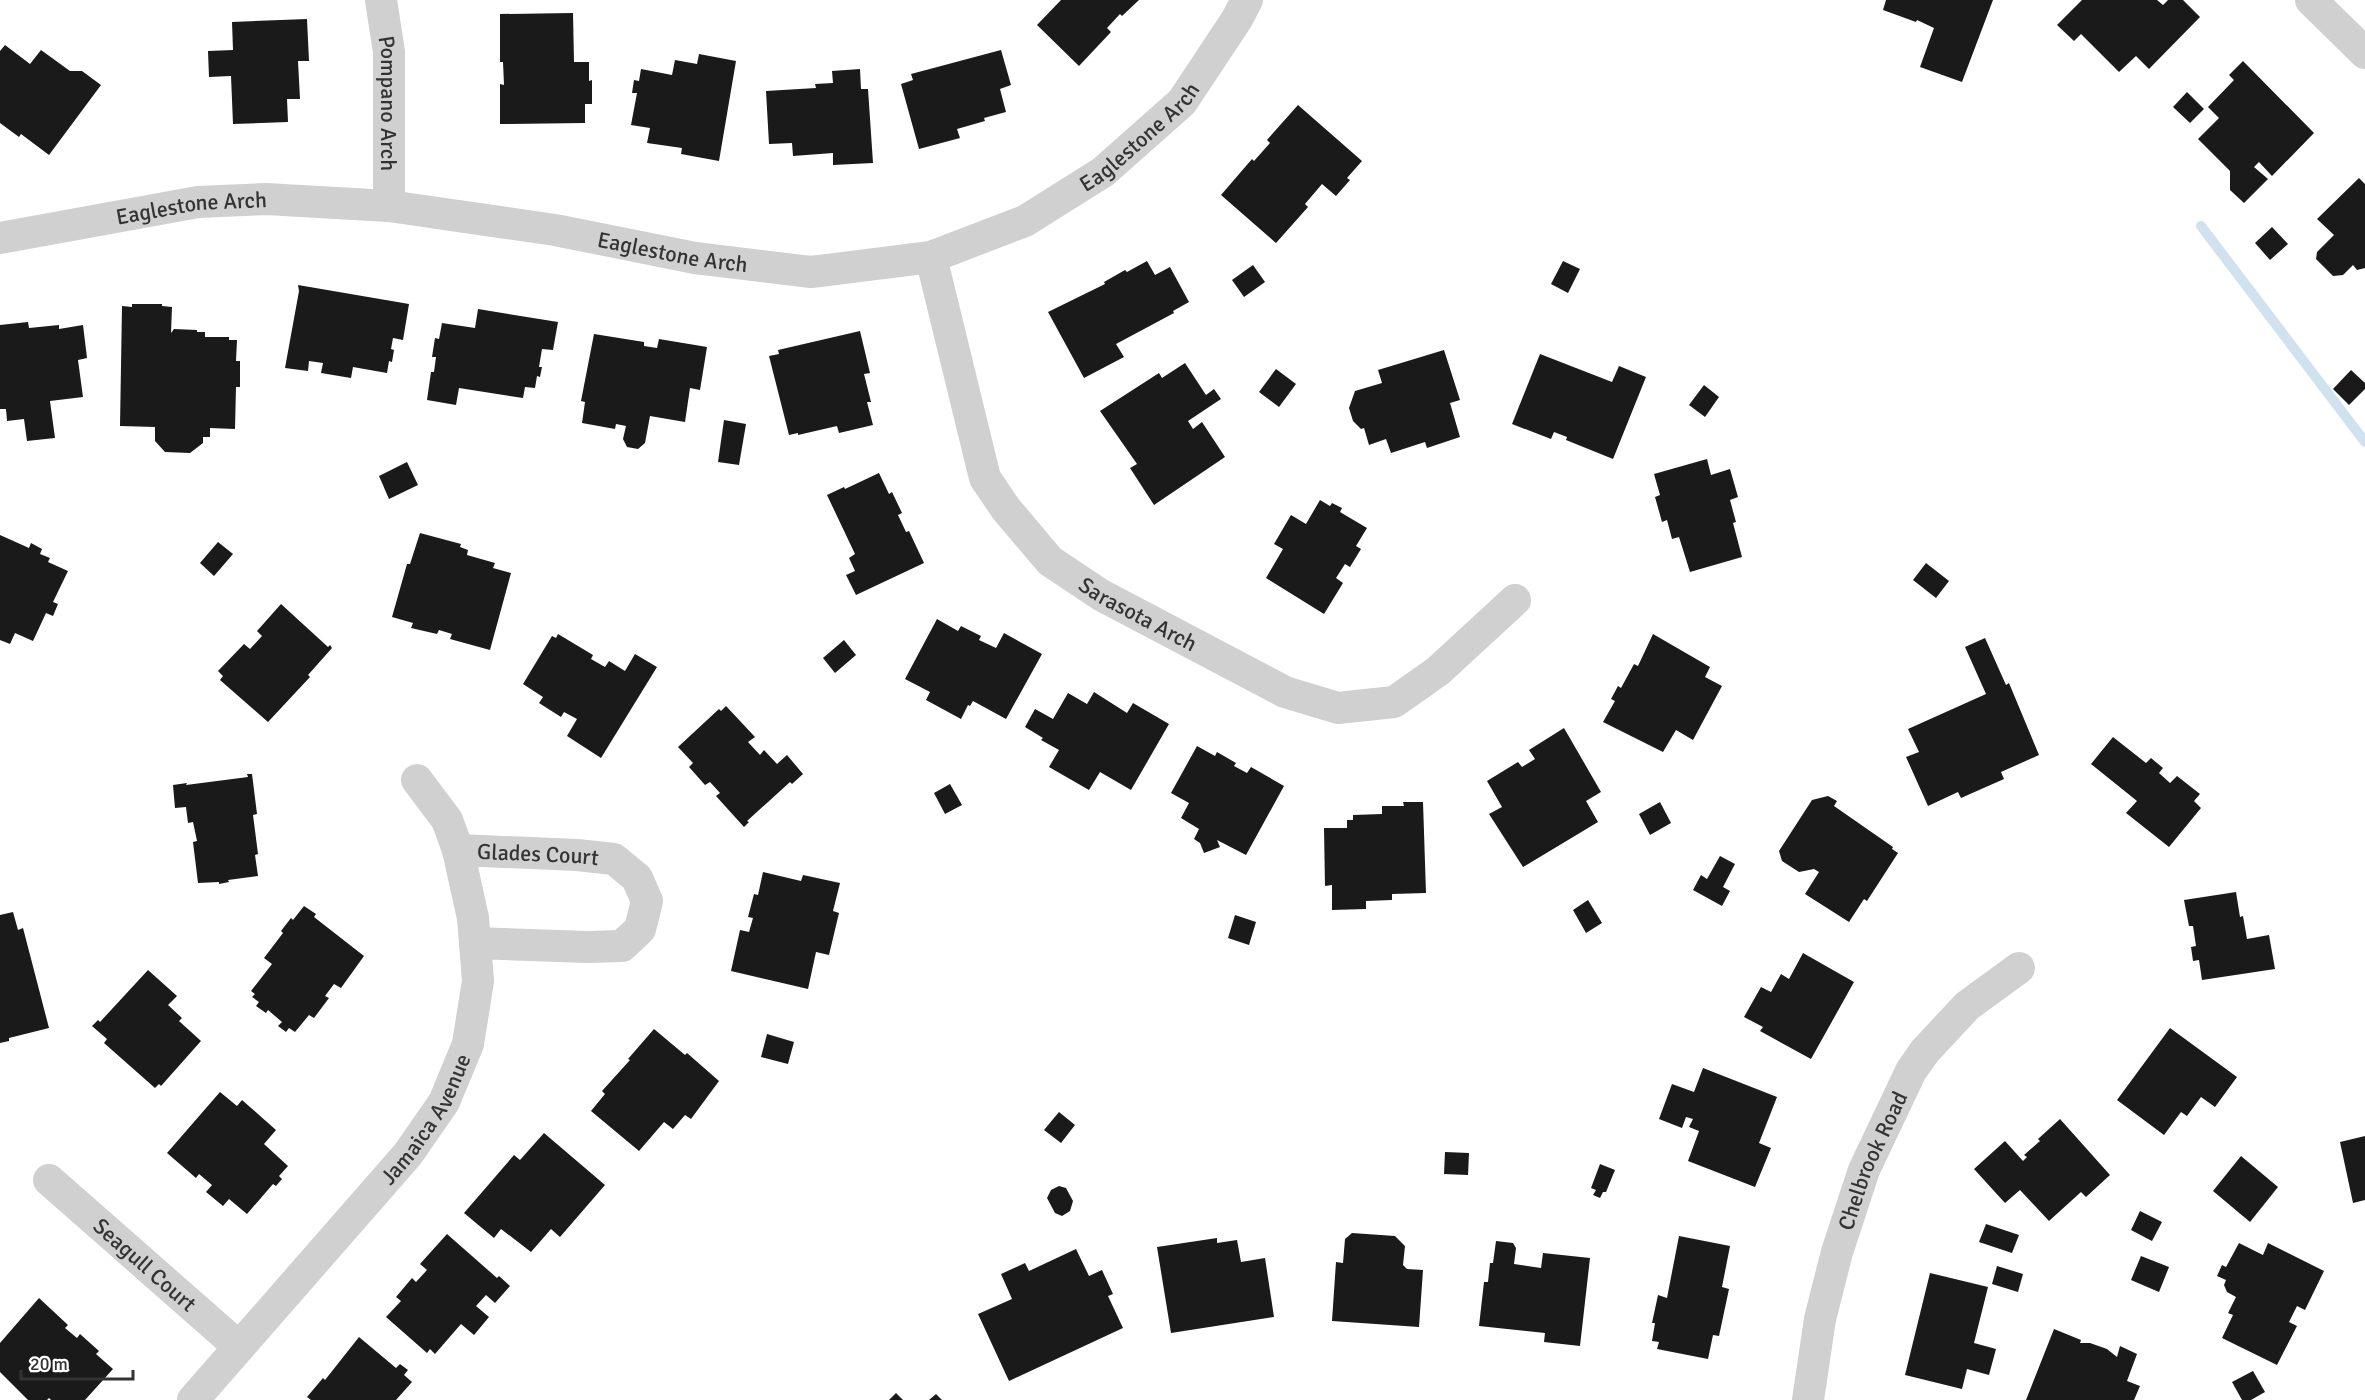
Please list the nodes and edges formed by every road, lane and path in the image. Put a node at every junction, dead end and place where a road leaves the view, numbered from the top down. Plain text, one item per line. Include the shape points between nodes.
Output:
1 (381, 0) edge
2 (1247, 0) edge
3 (2311, 0) edge
4 (2365, 53) edge
5 (389, 206) junction
6 (0, 238) edge
7 (932, 257) junction
8 (1515, 600) dead end
9 (417, 780) dead end
10 (458, 850) junction
11 (475, 943) junction
12 (2019, 968) dead end
13 (49, 1180) dead end
14 (239, 1347) junction
15 (194, 1400) edge
16 (1808, 1400) edge

1 - 5 street, Pompano Arch via 389,52
2 - 7 street, Eaglestone Arch via 1182,102 1103,172 1025,221
3 - 4 street
5 - 6 street, Eaglestone Arch via 266,200 198,202
5 - 7 street, Eaglestone Arch via 555,230 695,258 811,272
7 - 8 street, Sarasota Arch via 986,478 1006,509 1050,561 1101,595 1285,692 1338,708 1394,702 1438,671
9 - 10 street, Jamaica Avenue via 447,820
10 - 11 street, Jamaica Avenue
10 - 11 street, Glades Court via 614,859 637,878 647,902 640,929 622,945
11 - 14 street, Jamaica Avenue via 478,981 468,1044 444,1102 408,1154
12 - 16 street, Chelbrook Road via 1966,1006 1911,1071 1864,1170 1837,1252 1820,1319
13 - 14 street, Seagull Court
14 - 15 street, Jamaica Avenue

